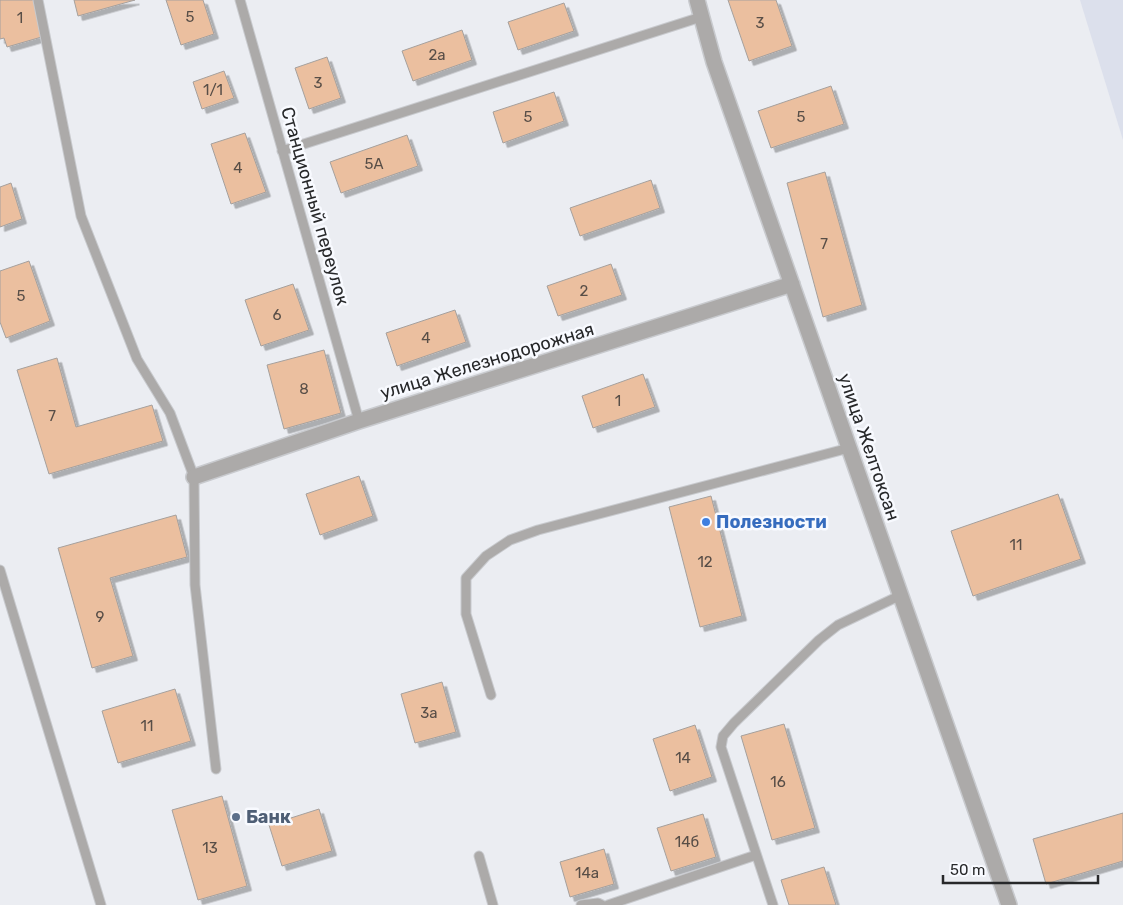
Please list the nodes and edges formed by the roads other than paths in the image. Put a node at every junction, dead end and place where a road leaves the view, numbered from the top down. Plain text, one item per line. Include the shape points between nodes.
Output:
1 (38, 0) edge
2 (240, 0) edge
3 (697, 0) edge
4 (701, 17) junction
5 (282, 151) junction
6 (792, 284) junction
7 (359, 421) junction
8 (849, 448) junction
9 (194, 477) junction
10 (0, 570) edge
11 (901, 595) junction
12 (491, 695) dead end
13 (216, 769) dead end
14 (756, 855) junction
15 (480, 856) dead end
16 (101, 905) edge
17 (493, 905) edge
18 (581, 905) edge
19 (602, 905) edge
20 (608, 905) edge
21 (773, 905) edge
22 (1009, 905) edge

1 - 9 lane via 81,216 137,359 170,412
2 - 5 lane, Станционный переулок
3 - 4 street, улица Желтоксан
4 - 5 lane
4 - 6 street, улица Желтоксан
5 - 7 lane, Станционный переулок
6 - 7 street, улица Железнодорожная
6 - 8 street, улица Желтоксан
7 - 9 street, улица Железнодорожная
8 - 11 street, улица Желтоксан
8 - 12 lane via 538,530 510,540 486,556 466,578 466,614
9 - 13 lane via 195,585
10 - 16 lane
11 - 14 lane via 838,625 819,640 723,736 721,748
11 - 22 street, улица Желтоксан
14 - 20 lane
14 - 21 lane
15 - 17 lane
18 - 19 lane

